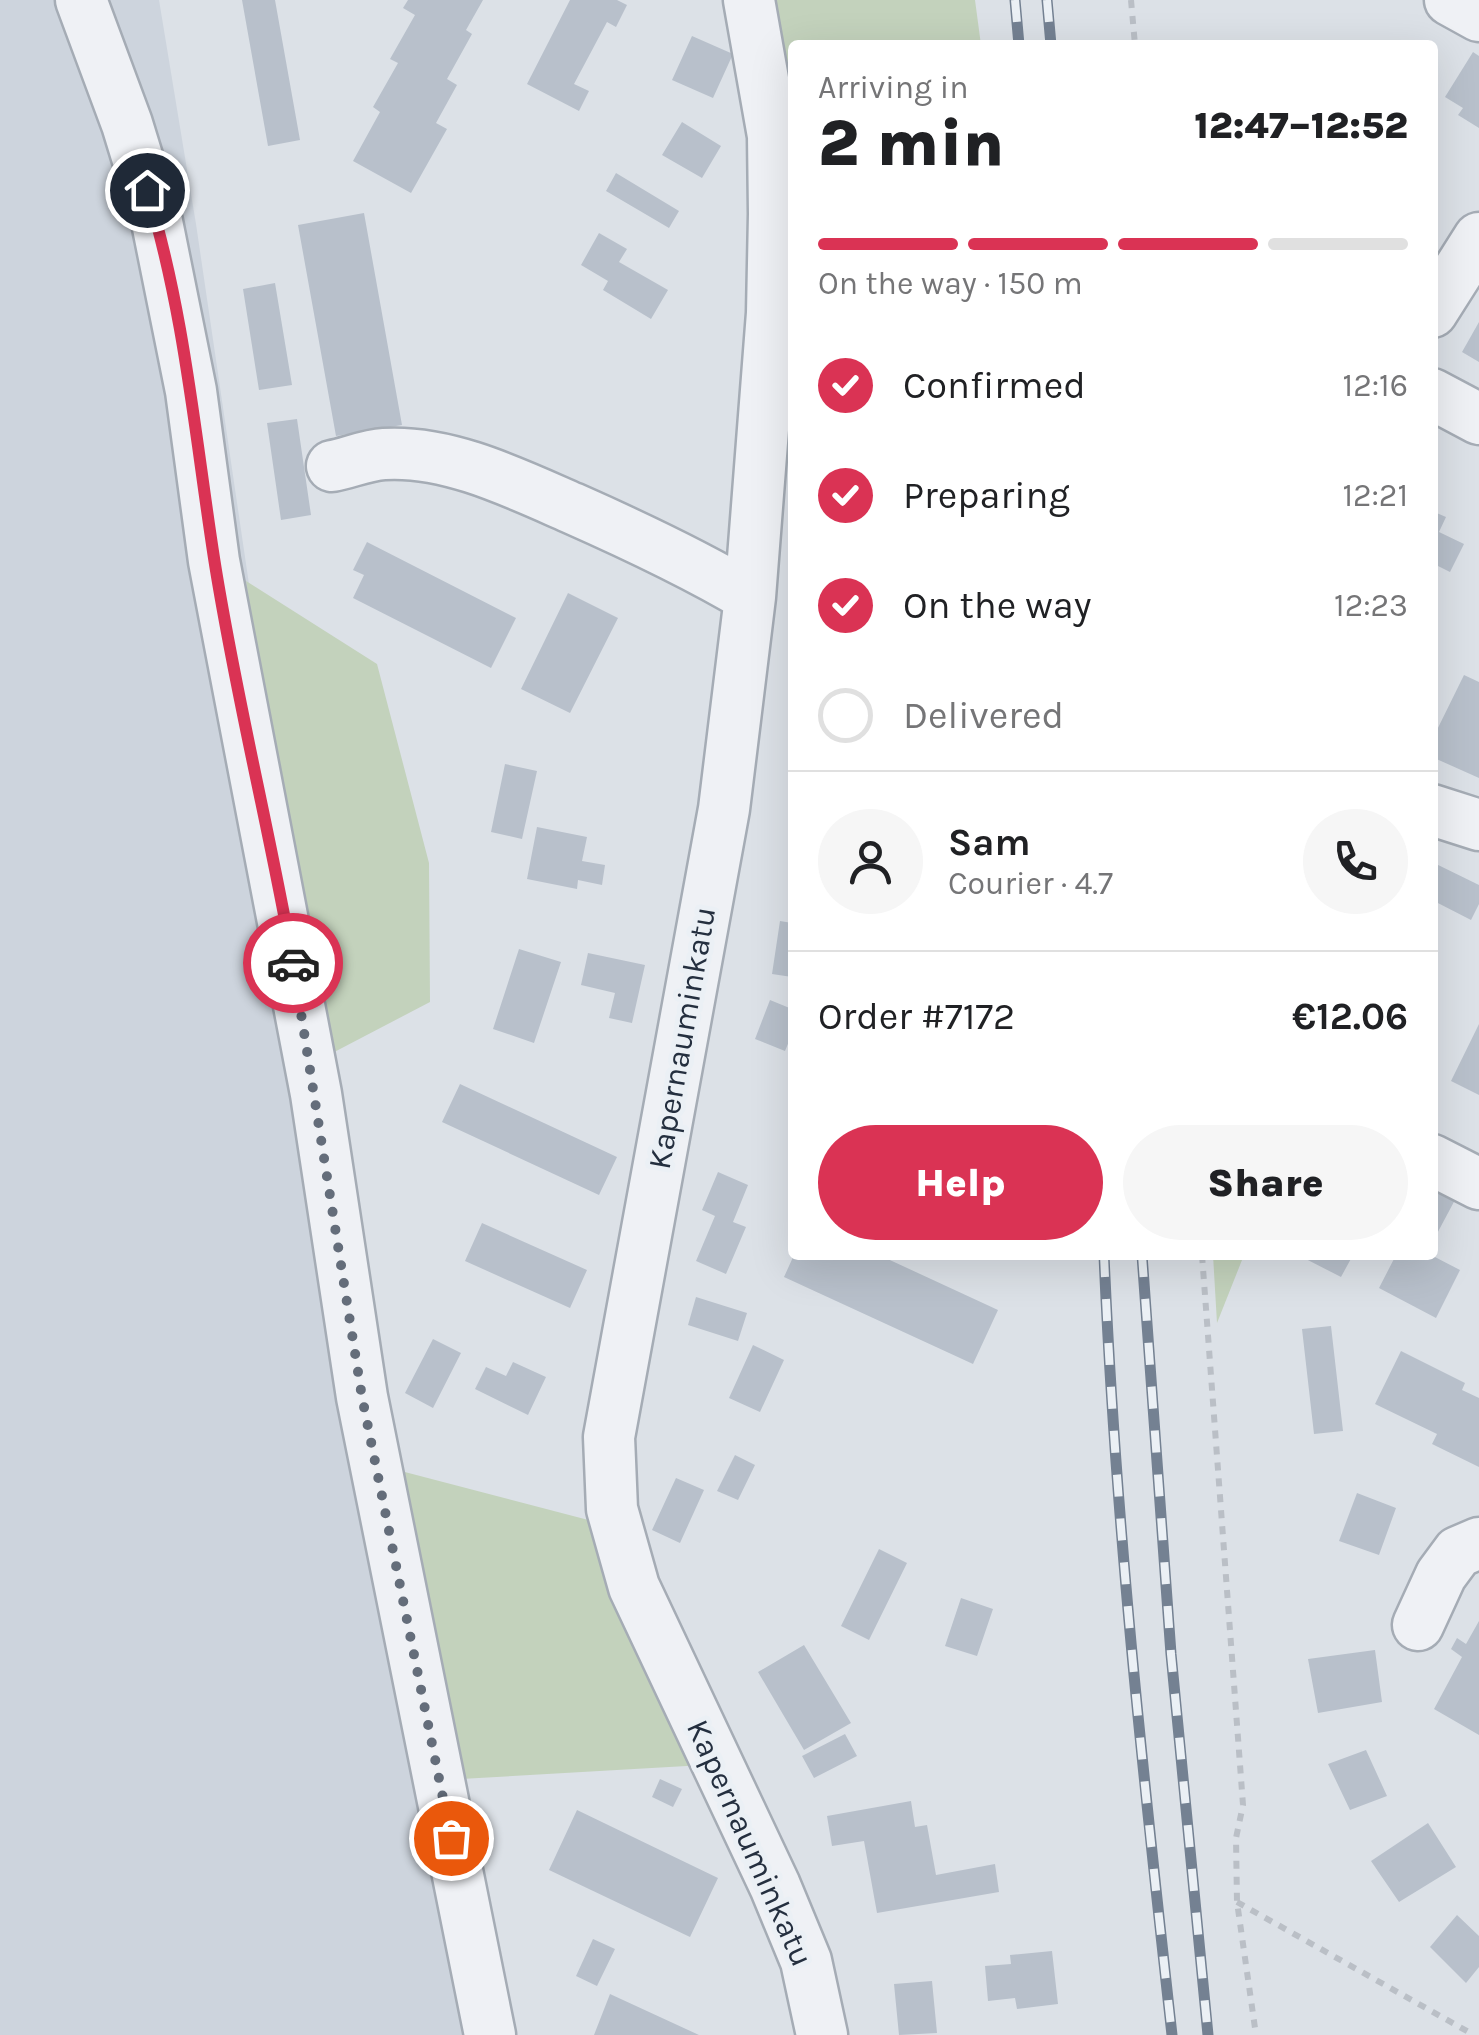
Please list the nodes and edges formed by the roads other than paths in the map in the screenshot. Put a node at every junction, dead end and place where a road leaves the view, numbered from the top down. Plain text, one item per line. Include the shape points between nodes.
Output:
1 (81, 0) edge
2 (749, 0) edge
3 (1450, 0) edge
4 (1479, 16) edge
5 (1479, 238) edge
6 (1438, 303) edge
7 (1438, 397) edge
8 (1479, 420) edge
9 (332, 466) dead end
10 (750, 597) junction
11 (1438, 812) edge
12 (1479, 825) edge
13 (1438, 1163) edge
14 (1479, 1184) edge
15 (1479, 1543) edge
16 (1418, 1624) dead end
17 (490, 2035) edge
18 (822, 2035) edge

1 - 17 street via 157,222 180,334 214,561 316,1094 366,1415
2 - 10 street, Kapernauminkatu via 773,136 774,214
3 - 4 street
5 - 6 street
7 - 8 street
9 - 10 street via 384,454 455,461 617,528
10 - 18 street, Kapernauminkatu via 724,809 608,1438 612,1508 634,1587 775,1886 800,1946
11 - 12 street
13 - 14 street
15 - 16 street via 1458,1552

